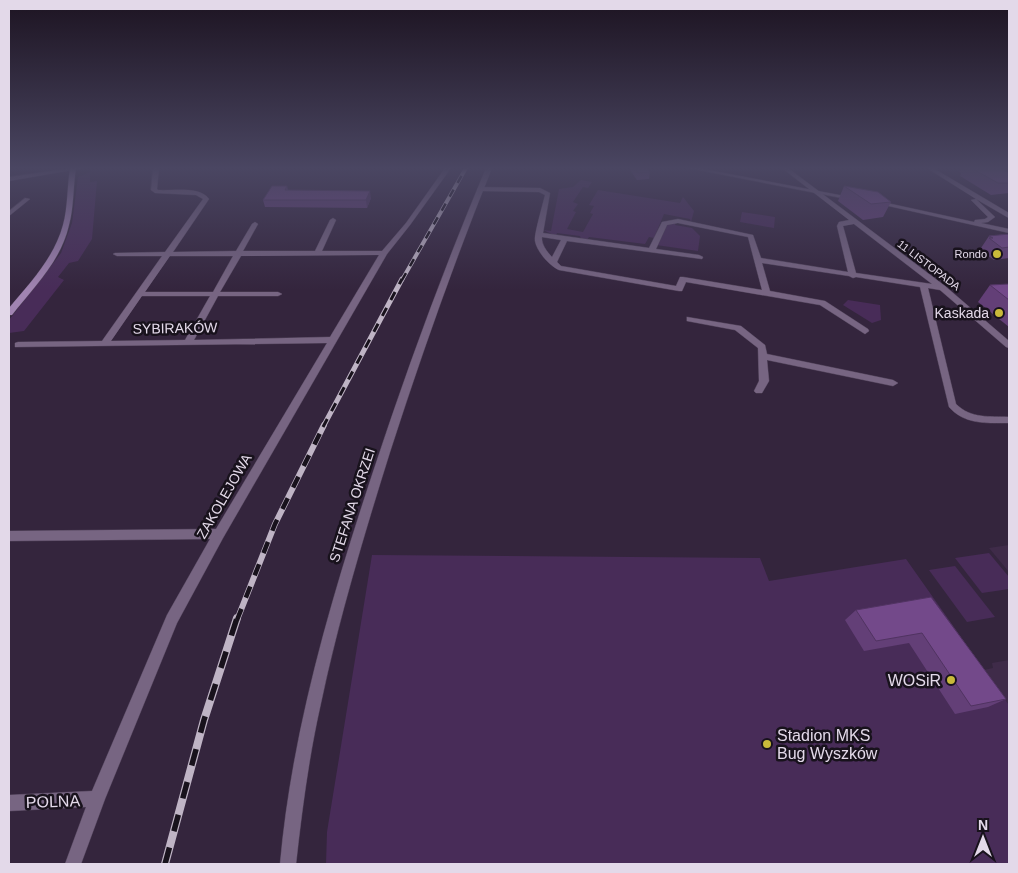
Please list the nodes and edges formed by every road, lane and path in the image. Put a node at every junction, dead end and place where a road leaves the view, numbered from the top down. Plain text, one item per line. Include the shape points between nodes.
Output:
1 (68, 209) edge
2 (198, 209) edge
3 (419, 209) edge
4 (472, 209) edge
5 (545, 209) edge
6 (836, 209) edge
7 (906, 209) edge
8 (984, 209) edge
9 (997, 209) edge
10 (1008, 215) edge
11 (333, 220) dead end
12 (854, 222) junction
13 (972, 222) junction
14 (255, 224) dead end
15 (1009, 229) edge
16 (539, 235) junction
17 (565, 238) junction
18 (652, 250) junction
19 (169, 253) junction
20 (239, 253) junction
21 (318, 253) junction
22 (384, 253) junction
23 (118, 254) dead end
24 (700, 257) dead end
25 (758, 260) junction
26 (553, 263) junction
27 (853, 276) junction
28 (924, 287) junction
29 (942, 288) junction
30 (767, 293) junction
31 (140, 294) junction
32 (216, 294) junction
33 (278, 294) dead end
34 (9, 313) edge
35 (690, 319) dead end
36 (865, 331) dead end
37 (333, 340) junction
38 (188, 342) junction
39 (105, 343) junction
40 (18, 345) dead end
41 (1009, 345) edge
42 (763, 356) junction
43 (893, 383) dead end
44 (759, 391) dead end
45 (1009, 420) edge
46 (219, 534) junction
47 (9, 536) edge
48 (97, 799) junction
49 (9, 803) edge
50 (73, 864) edge
51 (288, 864) edge

1 - 34 main road via 67,225 56,252
2 - 19 street
3 - 22 street, ZAKOLEJOWA
4 - 51 street, STEFANA OKRZEI via 432,311 352,549 307,729 293,810
5 - 16 street
6 - 12 street, 11 LISTOPADA
7 - 13 street
8 - 13 street via 992,216 986,221
9 - 10 street
11 - 21 street
12 - 27 street via 841,223 840,226
12 - 29 street, 11 LISTOPADA
13 - 15 street
14 - 20 street
16 - 17 street
16 - 26 street via 545,254
17 - 18 street
17 - 26 street
18 - 24 street
18 - 25 street via 664,223 671,220 751,236
19 - 20 street
19 - 23 street
19 - 31 street
20 - 21 street
20 - 32 street
21 - 22 street
22 - 37 street, ZAKOLEJOWA
25 - 27 street
25 - 30 street
26 - 30 street via 560,268 679,289 682,279
27 - 28 street
28 - 29 street
28 - 45 street via 952,405 958,413 971,418
29 - 41 street, 11 LISTOPADA
30 - 36 street via 822,303
31 - 32 street
31 - 39 street
32 - 33 street
32 - 38 street
35 - 42 street via 738,328 762,347
37 - 38 street, SYBIRAKÓW
37 - 46 street, ZAKOLEJOWA
38 - 39 street, SYBIRAKÓW
39 - 40 street, SYBIRAKÓW
42 - 43 street
42 - 44 street via 764,380
46 - 47 street
46 - 48 street, ZAKOLEJOWA via 172,620
48 - 49 street, POLNA
48 - 50 street, ZAKOLEJOWA

